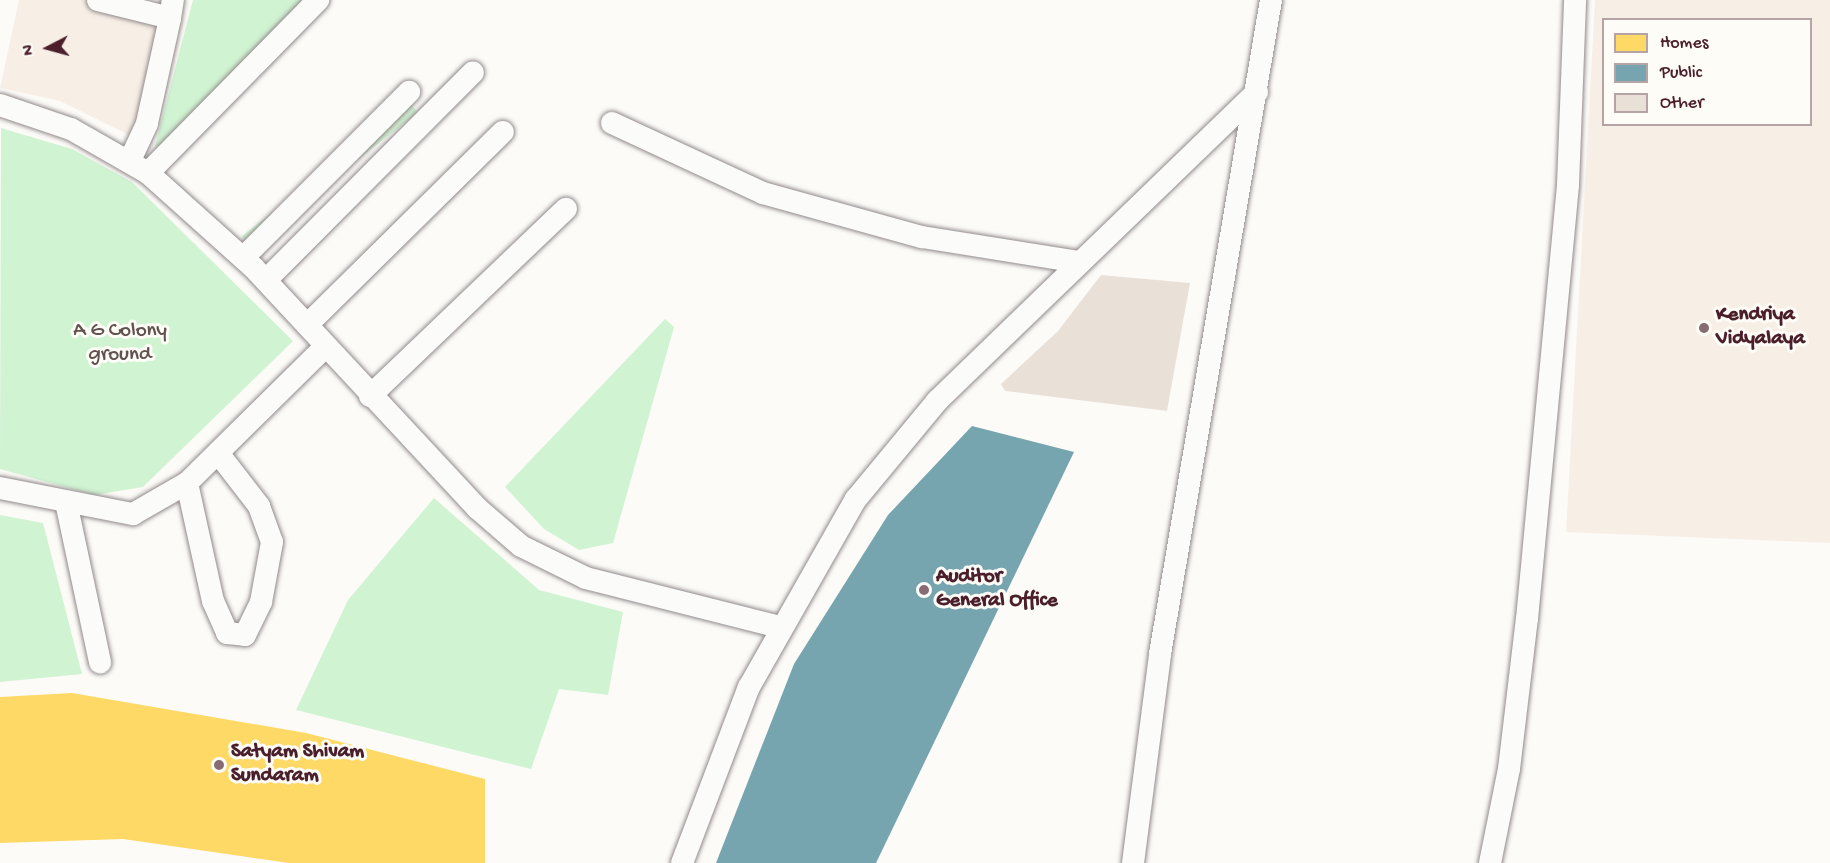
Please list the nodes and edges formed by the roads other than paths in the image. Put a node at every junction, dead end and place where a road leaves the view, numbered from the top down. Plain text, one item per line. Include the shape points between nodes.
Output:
1 (98, 0) edge
2 (318, 0) edge
3 (1271, 0) edge
4 (1575, 0) edge
5 (171, 9) edge
6 (474, 72) dead end
7 (409, 92) dead end
8 (1257, 92) junction
9 (0, 105) edge
10 (612, 123) dead end
11 (503, 132) dead end
12 (131, 158) junction
13 (148, 173) junction
14 (566, 209) dead end
15 (243, 258) junction
16 (1078, 262) junction
17 (266, 280) junction
18 (307, 325) junction
19 (326, 346) junction
20 (370, 396) junction
21 (218, 453) junction
22 (188, 483) junction
23 (0, 488) edge
24 (66, 502) junction
25 (780, 627) junction
26 (100, 662) dead end
27 (681, 863) edge
28 (1133, 863) edge
29 (1490, 863) edge

1 - 5 street
2 - 13 street
3 - 8 street
4 - 29 street via 1568,185 1527,619 1509,769
5 - 12 street via 147,123
6 - 17 street
7 - 15 street
8 - 16 street
8 - 28 street via 1160,654
9 - 12 street
10 - 16 street via 763,193 922,237
11 - 18 street
12 - 13 street
13 - 15 street
14 - 20 street
15 - 17 street
16 - 25 street via 937,401 863,490
17 - 18 street
18 - 19 street
19 - 20 street
19 - 21 street
20 - 25 street via 477,508 553,566
21 - 22 street
21 - 22 street via 259,506 272,542 261,602 245,635 227,633 213,601
22 - 24 street via 133,514
23 - 24 street
24 - 26 street
25 - 27 street via 749,687

